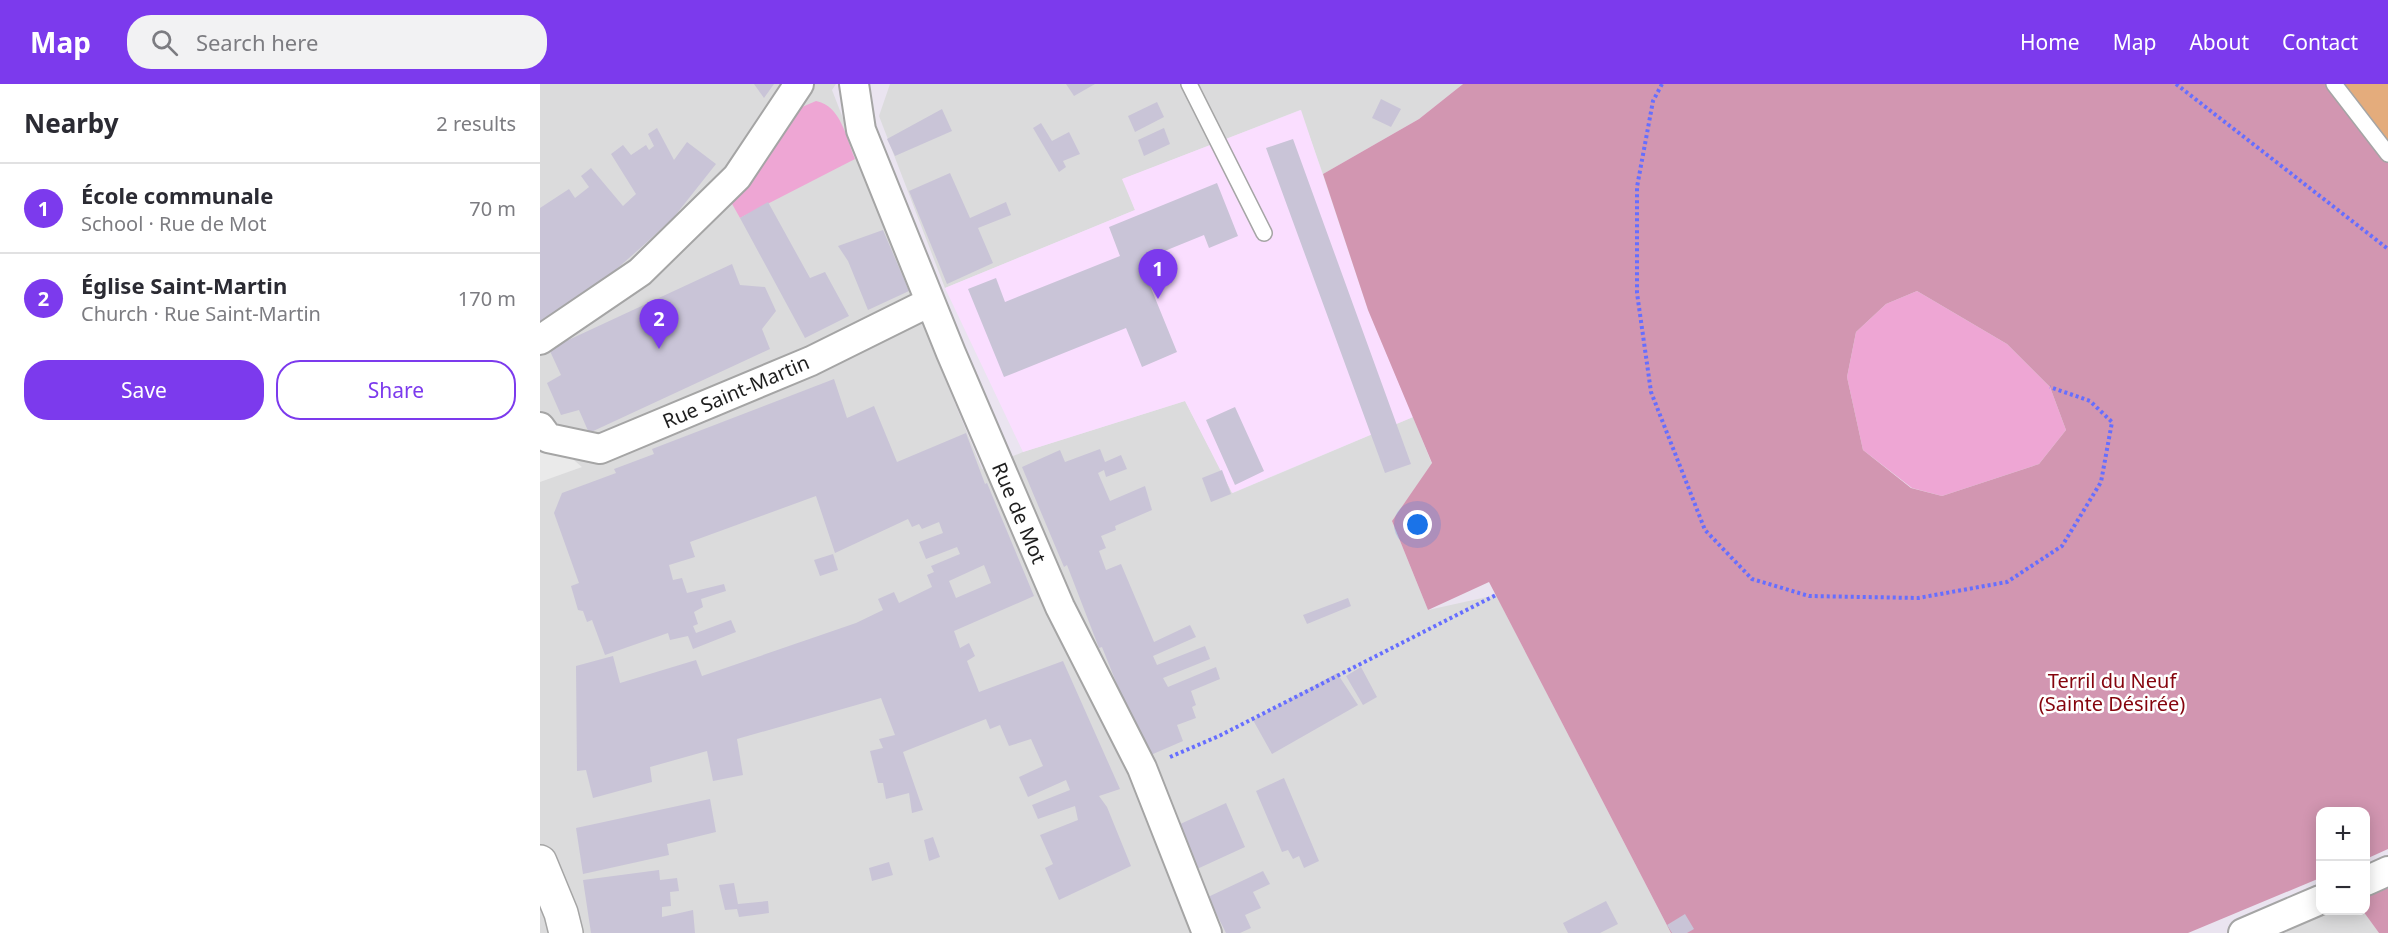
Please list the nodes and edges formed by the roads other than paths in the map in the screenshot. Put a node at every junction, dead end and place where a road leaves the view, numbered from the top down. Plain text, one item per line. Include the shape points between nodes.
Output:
1 (799, 84) edge
2 (854, 84) edge
3 (1188, 84) edge
4 (2334, 84) edge
5 (2388, 154) edge
6 (1264, 233) dead end
7 (930, 302) junction
8 (540, 340) edge
9 (540, 427) edge
10 (540, 862) edge
11 (2388, 871) edge
12 (2370, 879) edge
13 (2316, 902) edge
14 (566, 933) edge
15 (1207, 933) edge
16 (2243, 933) edge

1 - 8 street via 737,177 640,272
2 - 7 street, Rue de Mot via 861,130
3 - 6 lane
4 - 5 lane
7 - 9 street, Rue Saint-Martin via 811,361 600,449 548,438
7 - 15 street, Rue de Mot via 1060,607 1142,768
10 - 14 street
11 - 12 street
13 - 16 street

